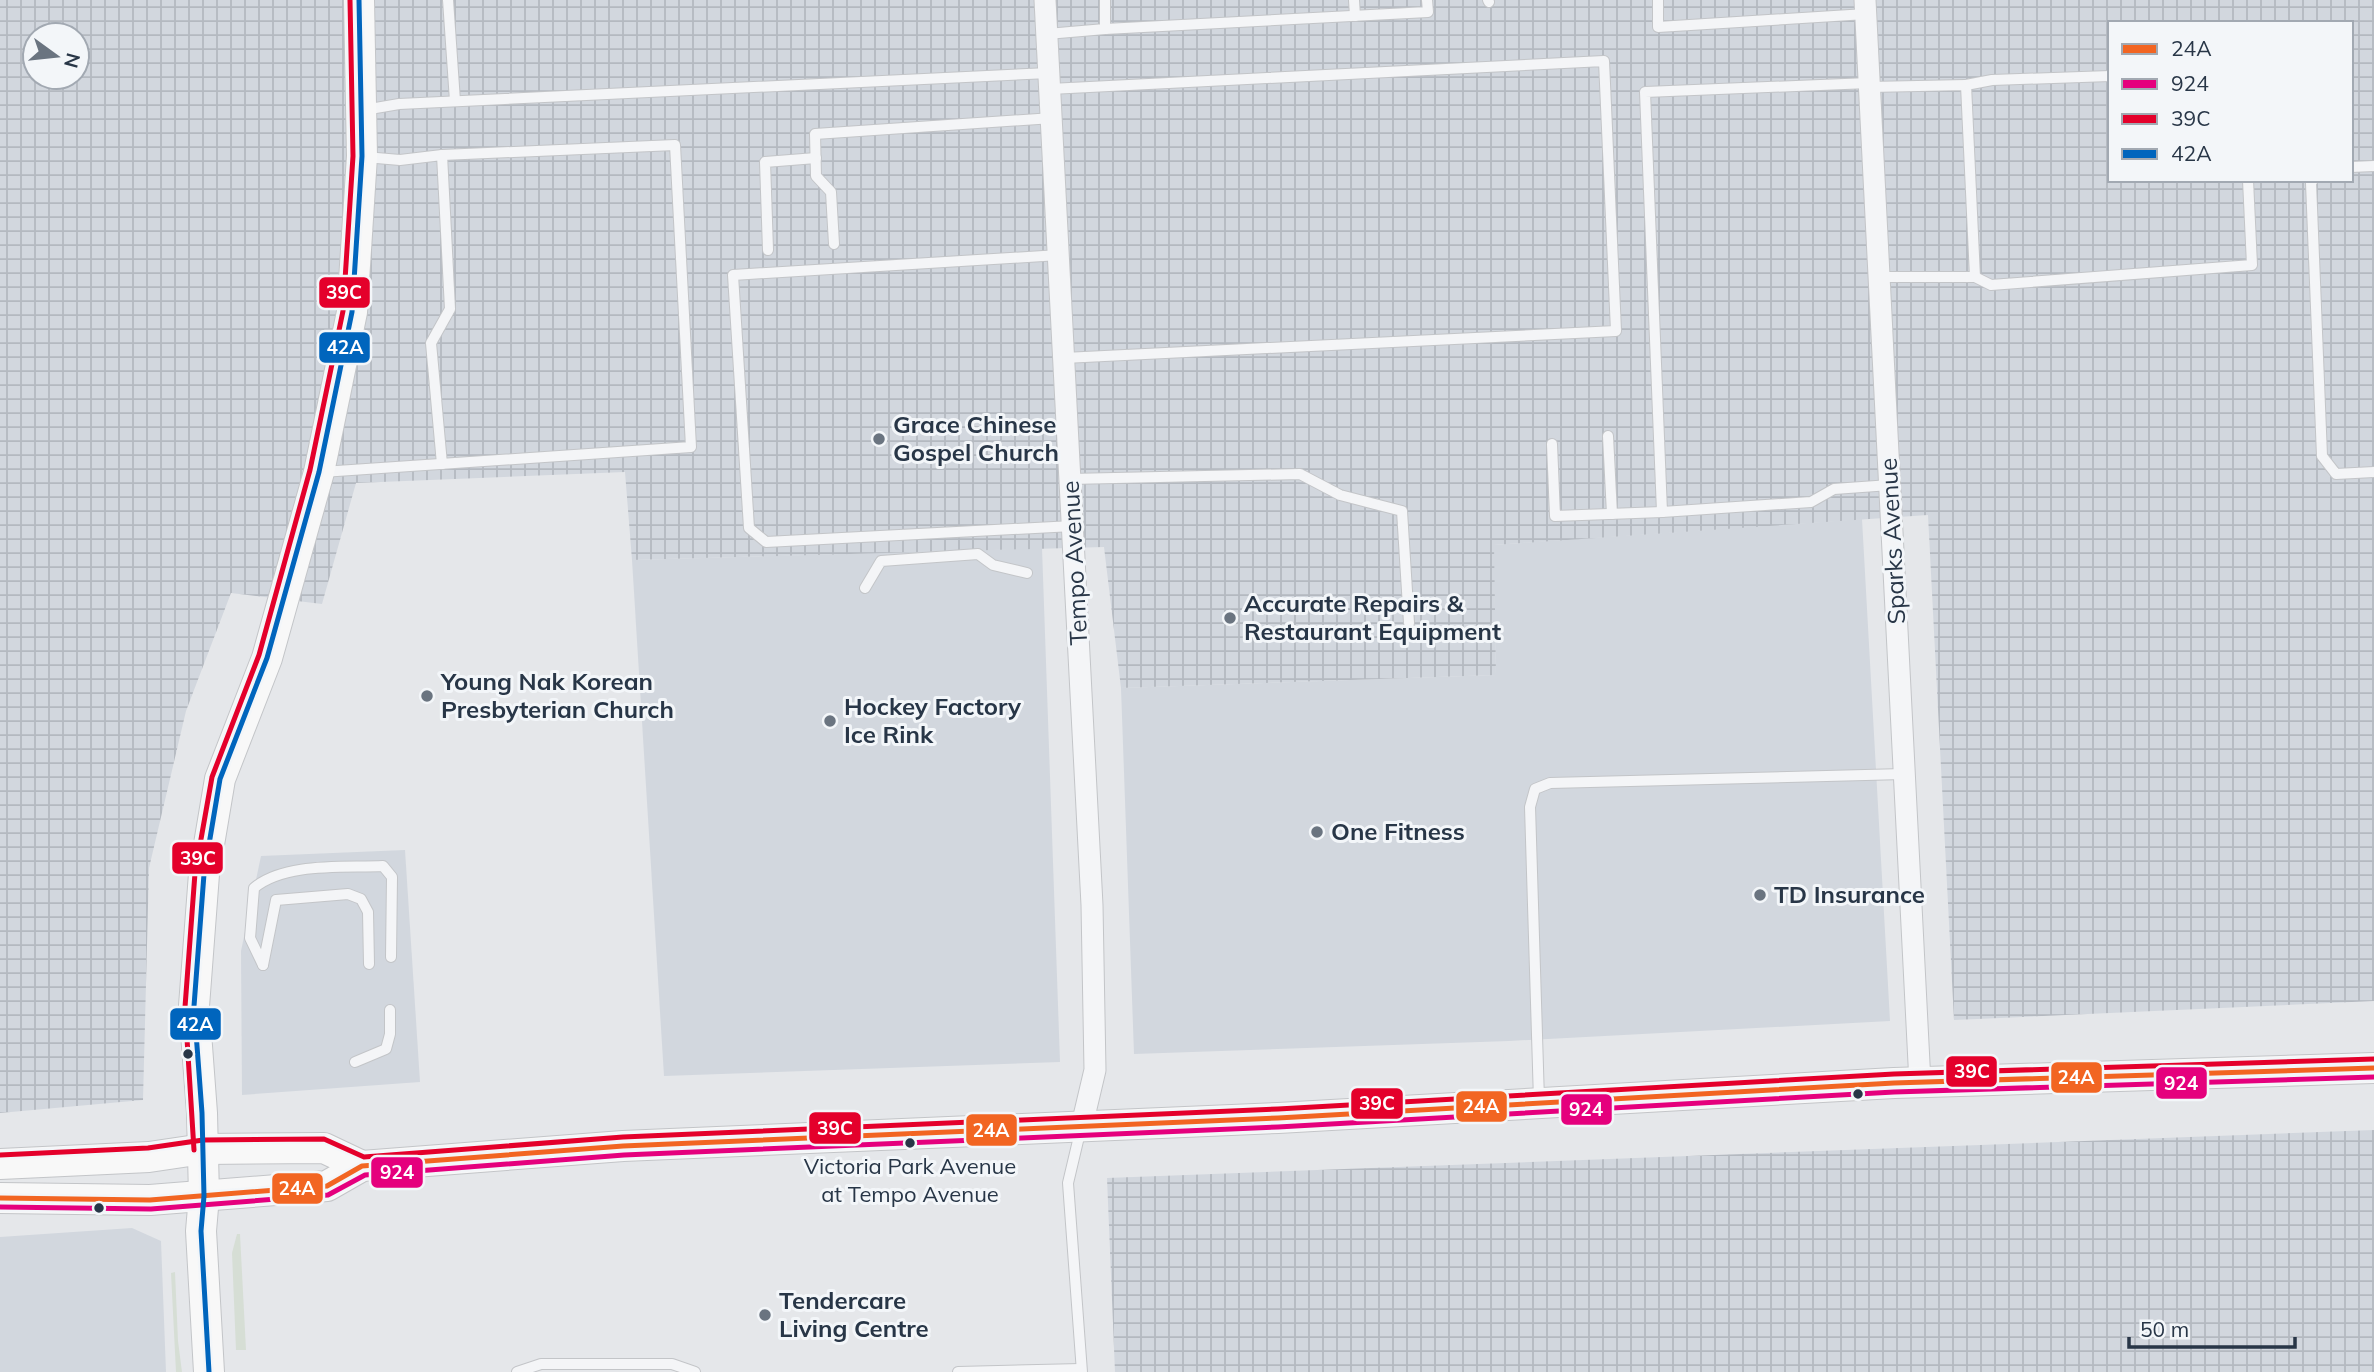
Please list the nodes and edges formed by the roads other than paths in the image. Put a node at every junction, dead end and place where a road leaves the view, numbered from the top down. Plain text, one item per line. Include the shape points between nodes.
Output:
1 (359, 0) edge
2 (448, 0) edge
3 (1045, 0) edge
4 (1105, 0) edge
5 (1354, 0) edge
6 (1427, 0) edge
7 (1658, 0) edge
8 (1866, 7) edge
9 (1356, 16) junction
10 (1105, 29) junction
11 (1047, 34) junction
12 (2108, 76) edge
13 (1049, 81) junction
14 (1870, 85) junction
15 (1966, 85) junction
16 (455, 101) junction
17 (361, 110) junction
18 (1053, 118) junction
19 (442, 155) junction
20 (362, 156) junction
21 (816, 158) junction
22 (2374, 166) edge
23 (2353, 167) edge
24 (2248, 182) edge
25 (2312, 182) edge
26 (834, 244) dead end
27 (768, 250) dead end
28 (1059, 255) junction
29 (1879, 277) junction
30 (1975, 277) junction
31 (1064, 358) junction
32 (1608, 436) dead end
33 (1552, 444) dead end
34 (442, 464) junction
35 (319, 472) junction
36 (2374, 472) edge
37 (1070, 479) junction
38 (1890, 485) junction
39 (1662, 512) junction
40 (1612, 514) junction
41 (1073, 526) junction
42 (1027, 573) dead end
43 (865, 588) dead end
44 (1409, 623) dead end
45 (1905, 774) junction
46 (391, 957) dead end
47 (369, 964) dead end
48 (390, 1010) dead end
49 (355, 1062) dead end
50 (2374, 1068) edge
51 (1920, 1083) junction
52 (1539, 1103) junction
53 (1082, 1125) junction
54 (203, 1149) junction
55 (0, 1164) edge
56 (362, 1166) junction
57 (204, 1196) junction
58 (0, 1198) edge
59 (1082, 1370) edge
60 (209, 1372) edge
61 (517, 1372) edge
62 (695, 1372) edge
63 (958, 1372) edge

1 - 17 main road
2 - 16 lane
3 - 11 street, Tempo Avenue
4 - 10 lane
5 - 9 lane
6 - 9 lane via 1428,12
7 - 8 lane via 1658,27
8 - 14 street, Sparks Avenue
9 - 10 lane
10 - 11 lane
11 - 13 street, Tempo Avenue
12 - 15 lane
13 - 16 lane
13 - 18 street, Tempo Avenue
13 - 31 lane via 1604,61 1616,331
14 - 15 lane
14 - 29 street, Sparks Avenue
14 - 39 lane via 1645,92
15 - 30 lane
16 - 17 lane
17 - 20 main road
18 - 21 lane via 815,134
18 - 28 street, Tempo Avenue
19 - 20 lane via 400,160
19 - 34 lane via 450,309 431,343
19 - 34 lane via 675,145 691,447
20 - 35 main road via 352,312
21 - 26 lane via 816,176 831,192
21 - 27 lane via 765,162
22 - 23 lane
24 - 30 lane via 2252,265 1991,285
25 - 36 lane via 2322,456 2336,474
28 - 31 street, Tempo Avenue
28 - 41 lane via 733,275 749,528 766,542
29 - 30 lane
29 - 38 street, Sparks Avenue
31 - 37 street, Tempo Avenue
32 - 40 lane
33 - 40 lane via 1555,516
34 - 35 lane
35 - 54 main road via 267,658 220,779 204,874 194,1006
37 - 41 street, Tempo Avenue
37 - 44 lane via 1300,474 1340,495 1402,511
38 - 39 lane via 1834,489 1811,502
38 - 45 street, Sparks Avenue
39 - 40 lane
41 - 53 street, Tempo Avenue via 1095,1070
42 - 43 lane via 993,565 978,554 895,559 881,561
45 - 51 street, Sparks Avenue
45 - 52 lane via 1550,783 1535,789 1530,807
46 - 47 lane via 392,877 383,866 287,870 254,888 250,938 263,965 276,900 348,894 361,899 368,912
48 - 49 lane via 386,1049
50 - 51 main road
51 - 52 main road
52 - 53 main road
53 - 56 main road via 623,1146
53 - 59 lane via 1068,1183
54 - 55 main road via 149,1157
54 - 56 main road via 324,1148
54 - 57 main road
56 - 57 main road via 327,1186
57 - 58 main road
57 - 60 main road via 201,1231
59 - 63 lane
61 - 62 lane via 541,1364 672,1364

